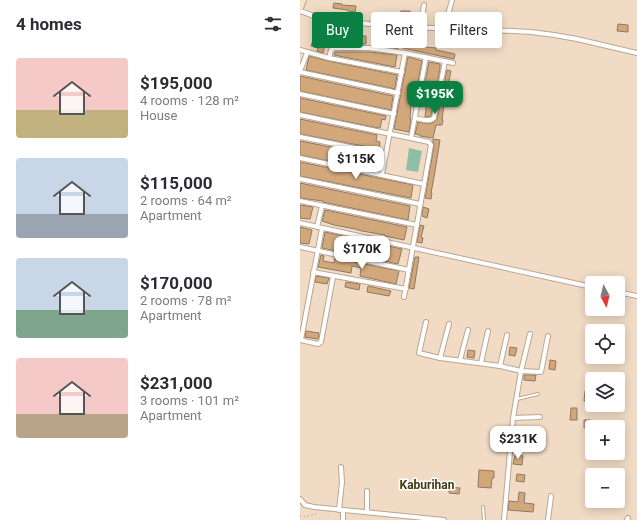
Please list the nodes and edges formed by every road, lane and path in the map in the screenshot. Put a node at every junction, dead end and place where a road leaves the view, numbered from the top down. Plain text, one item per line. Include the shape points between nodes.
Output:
1 (303, 0) edge
2 (452, 0) edge
3 (424, 5) dead end
4 (300, 9) edge
5 (423, 12) edge
6 (449, 12) edge
7 (371, 24) edge
8 (502, 31) edge
9 (300, 50) edge
10 (307, 53) junction
11 (405, 53) junction
12 (637, 53) edge
13 (426, 57) junction
14 (329, 58) junction
15 (445, 61) junction
16 (453, 62) dead end
17 (300, 72) edge
18 (402, 72) junction
19 (398, 93) junction
20 (300, 94) edge
21 (394, 114) junction
22 (300, 115) edge
23 (415, 118) junction
24 (390, 134) junction
25 (300, 137) edge
26 (411, 138) junction
27 (386, 154) junction
28 (300, 158) edge
29 (382, 174) junction
30 (300, 179) edge
31 (424, 184) junction
32 (300, 201) edge
33 (420, 204) junction
34 (322, 206) junction
35 (300, 223) edge
36 (417, 225) junction
37 (319, 228) junction
38 (300, 247) edge
39 (413, 247) junction
40 (317, 250) junction
41 (409, 270) junction
42 (313, 272) junction
43 (333, 277) junction
44 (585, 285) edge
45 (406, 289) junction
46 (625, 293) edge
47 (637, 296) edge
48 (404, 297) dead end
49 (302, 320) edge
50 (426, 322) dead end
51 (449, 324) dead end
52 (468, 330) dead end
53 (488, 331) dead end
54 (530, 334) dead end
55 (506, 335) dead end
56 (548, 336) dead end
57 (300, 340) edge
58 (440, 358) junction
59 (460, 360) junction
60 (481, 363) junction
61 (500, 366) junction
62 (521, 371) junction
63 (538, 394) dead end
64 (516, 399) junction
65 (540, 417) dead end
66 (513, 418) junction
67 (341, 467) dead end
68 (367, 490) dead end
69 (552, 496) dead end
70 (300, 500) edge
71 (483, 507) dead end
72 (322, 508) junction
73 (341, 510) junction
74 (367, 512) junction
75 (300, 516) edge
76 (342, 520) edge
77 (444, 520) edge
78 (484, 520) edge
79 (504, 520) edge
80 (548, 520) edge

1 - 4 street
2 - 6 street
3 - 5 street
4 - 7 street via 330,20
8 - 12 street via 547,34
9 - 10 street
10 - 14 street
10 - 17 street
11 - 13 street
11 - 14 street via 370,48 334,48
11 - 18 street
13 - 15 street
13 - 23 street
14 - 18 street
15 - 16 street
15 - 23 street via 434,118 430,121
17 - 19 street
18 - 19 street
19 - 21 street
20 - 21 street
21 - 24 street
22 - 24 street
23 - 26 street
24 - 26 street
24 - 27 street
25 - 27 street
26 - 31 street via 429,142 431,145
27 - 29 street
28 - 29 street
29 - 31 street
30 - 33 street
31 - 33 street
32 - 34 street
33 - 36 street
34 - 36 street
34 - 37 street
35 - 37 street
36 - 39 street
37 - 39 street
37 - 40 street
38 - 40 street
39 - 41 street
39 - 44 street
40 - 41 street
40 - 42 street
41 - 45 street
42 - 43 street
42 - 49 street
43 - 45 street
43 - 57 street via 321,342 318,344
45 - 48 street
46 - 47 street
49 - 57 street
50 - 58 street via 419,353
51 - 58 street
52 - 59 street
53 - 60 street
54 - 62 street
55 - 61 street
56 - 62 street via 541,372
58 - 59 street
59 - 60 street
60 - 61 street
61 - 62 street
62 - 64 street
63 - 64 lane
64 - 66 street
65 - 66 street
66 - 79 street
67 - 73 street
68 - 74 street
69 - 80 street
70 - 72 street via 306,505
71 - 78 lane
72 - 73 street
72 - 75 path via 316,514
73 - 74 street
73 - 76 street
74 - 77 street

